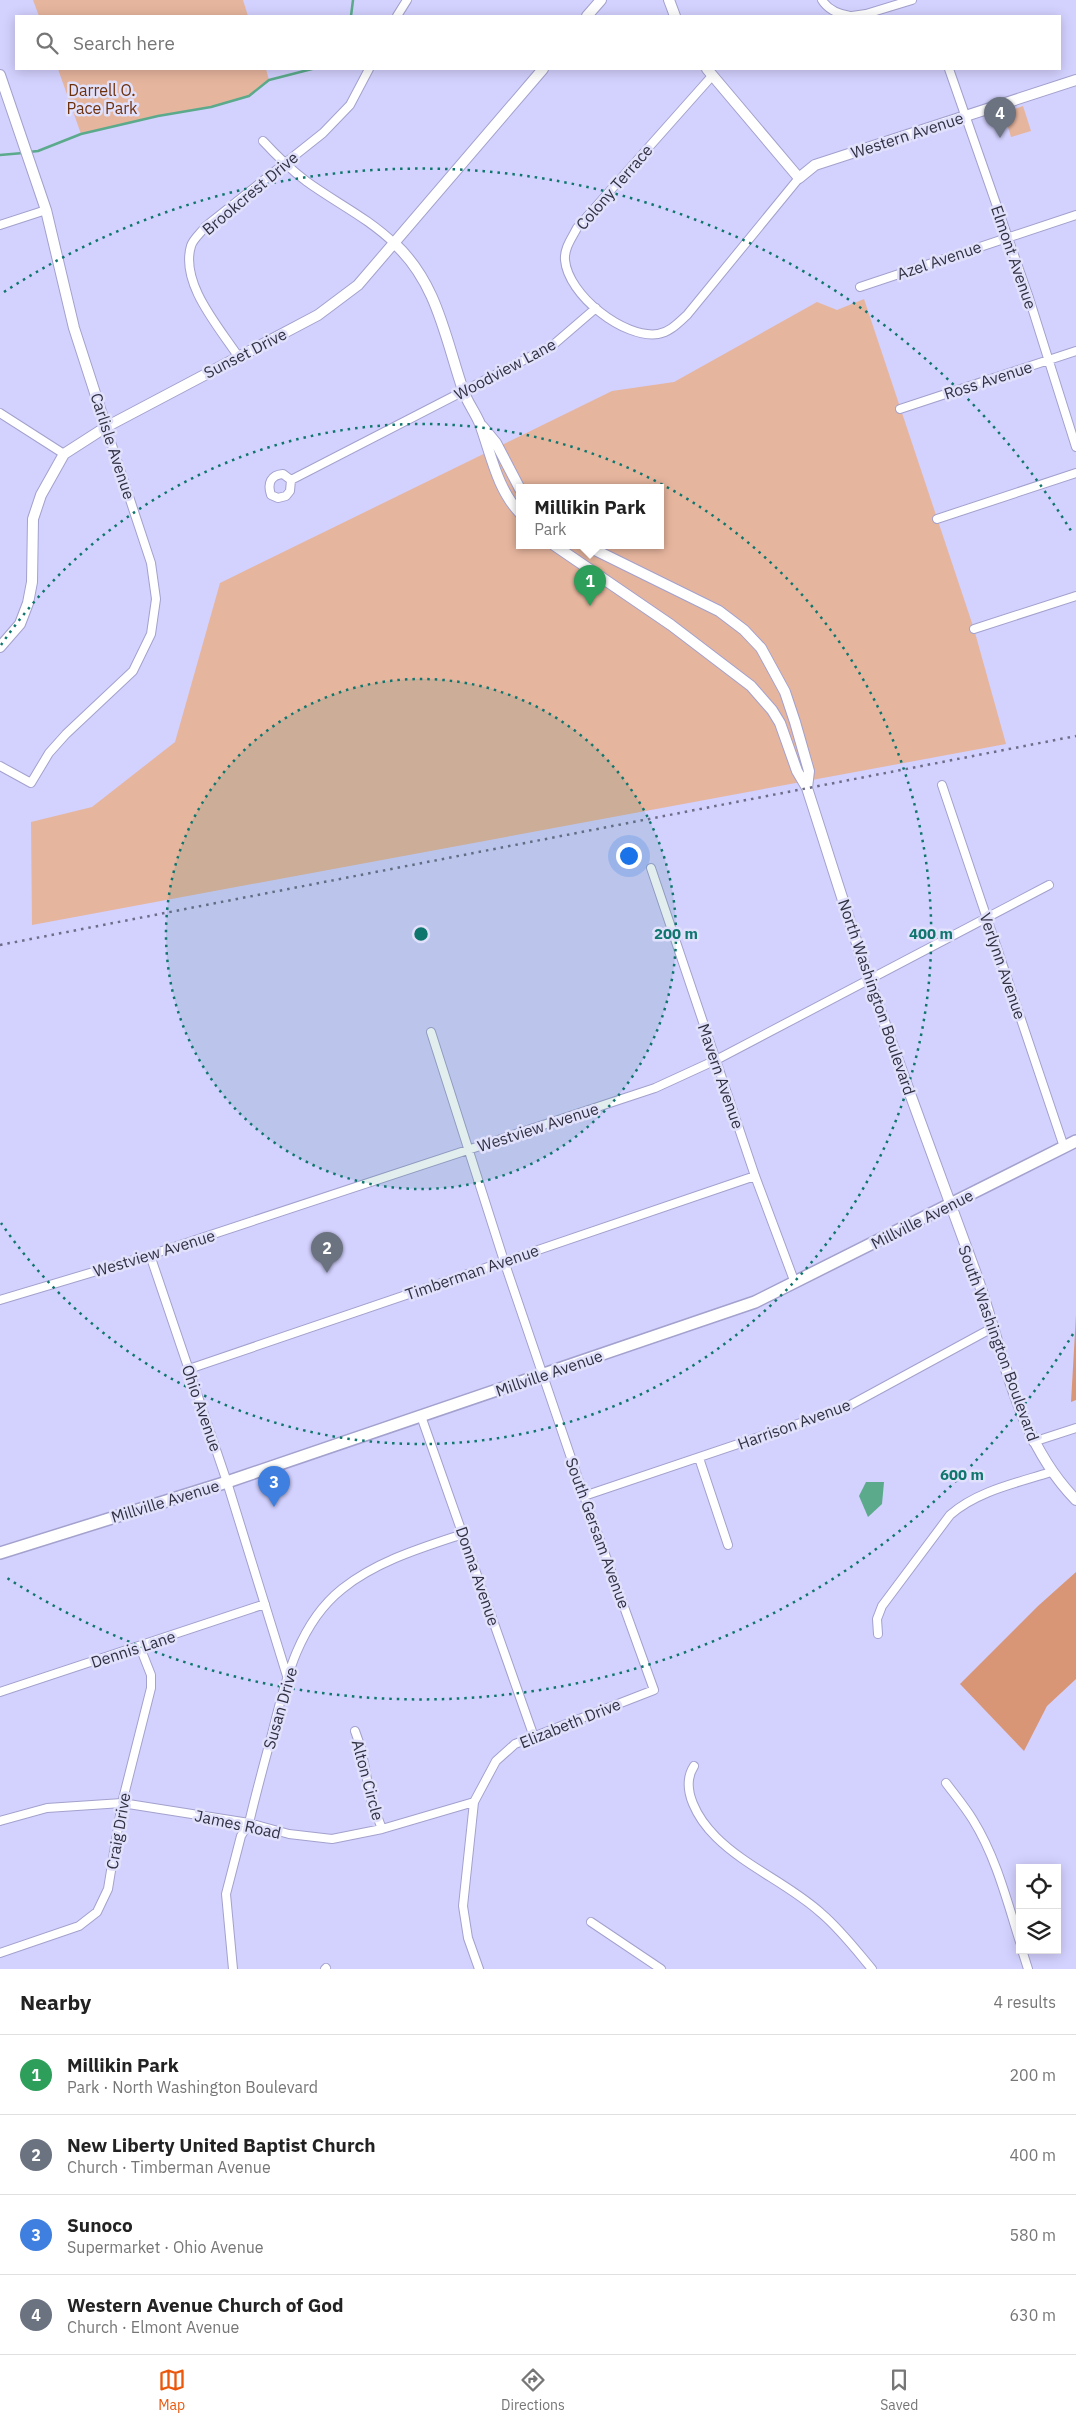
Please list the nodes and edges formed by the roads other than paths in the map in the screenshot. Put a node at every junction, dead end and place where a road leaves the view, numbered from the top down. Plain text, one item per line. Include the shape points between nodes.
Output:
1 (408, 0) edge
2 (601, 0) edge
3 (668, 0) edge
4 (822, 0) edge
5 (912, 0) edge
6 (399, 15) edge
7 (588, 15) edge
8 (675, 15) edge
9 (844, 15) edge
10 (858, 15) edge
11 (368, 70) edge
12 (542, 70) edge
13 (949, 70) edge
14 (710, 72) edge
15 (0, 75) edge
16 (1076, 80) edge
17 (966, 116) junction
18 (263, 141) dead end
19 (285, 164) junction
20 (799, 178) junction
21 (46, 210) junction
22 (1076, 214) edge
23 (0, 225) edge
24 (1007, 237) junction
25 (395, 244) junction
26 (860, 287) dead end
27 (596, 308) junction
28 (1076, 351) edge
29 (238, 356) junction
30 (1049, 360) junction
31 (463, 391) junction
32 (900, 409) dead end
33 (0, 413) edge
34 (480, 424) junction
35 (106, 427) junction
36 (1076, 447) edge
37 (64, 454) junction
38 (1076, 473) edge
39 (291, 480) dead end
40 (517, 484) edge
41 (516, 507) edge
42 (937, 519) dead end
43 (560, 549) edge
44 (593, 549) edge
45 (1076, 596) edge
46 (974, 629) dead end
47 (0, 647) edge
48 (0, 766) edge
49 (942, 786) dead end
50 (807, 788) junction
51 (651, 868) dead end
52 (1049, 885) dead end
53 (988, 919) junction
54 (869, 980) junction
55 (431, 1032) dead end
56 (716, 1060) junction
57 (1076, 1141) edge
58 (1064, 1147) junction
59 (468, 1150) junction
60 (755, 1176) junction
61 (950, 1205) junction
62 (150, 1255) junction
63 (504, 1261) junction
64 (795, 1283) junction
65 (0, 1300) edge
66 (994, 1327) junction
67 (189, 1369) junction
68 (543, 1375) junction
69 (421, 1416) junction
70 (1076, 1428) edge
71 (1033, 1442) junction
72 (699, 1458) junction
73 (1051, 1472) junction
74 (227, 1482) junction
75 (584, 1496) junction
76 (1076, 1500) edge
77 (463, 1534) junction
78 (728, 1545) dead end
79 (0, 1553) edge
80 (265, 1604) junction
81 (878, 1634) dead end
82 (140, 1646) junction
83 (287, 1676) junction
84 (654, 1690) joint
85 (0, 1692) edge
86 (354, 1731) dead end
87 (534, 1737) junction
88 (694, 1766) dead end
89 (946, 1783) dead end
90 (474, 1802) junction
91 (122, 1803) junction
92 (0, 1821) edge
93 (249, 1823) junction
94 (382, 1829) junction
95 (591, 1922) dead end
96 (1016, 1930) edge
97 (0, 1953) edge
98 (1023, 1954) edge
99 (233, 1969) edge
100 (478, 1969) edge
101 (661, 1969) edge
102 (872, 1969) edge
103 (1028, 1969) edge

1 - 6 street
2 - 7 street
3 - 8 street
4 - 9 street via 825,6
5 - 10 street
11 - 19 street, Brookcrest Drive via 350,105 323,133
12 - 25 street, Sunset Drive
13 - 17 street, Elmont Avenue
14 - 20 street
14 - 27 street, Colony Terrace via 577,228 566,248 568,273 577,289
15 - 21 street, Carlisle Avenue
16 - 17 street, Western Avenue
17 - 20 street, Western Avenue via 815,165
17 - 24 street, Elmont Avenue
18 - 19 street
19 - 25 street via 307,182 362,215
19 - 29 street, Brookcrest Drive via 205,228 192,244 188,260 196,292
20 - 27 street via 687,315 669,330 658,334 626,330
21 - 23 street
21 - 35 street, Carlisle Avenue via 74,328
22 - 24 street, Azel Avenue
24 - 26 street, Azel Avenue
24 - 30 street, Elmont Avenue
25 - 29 street, Sunset Drive via 358,285 318,315
25 - 31 street via 413,262 438,308
27 - 31 street, Woodview Lane via 553,345
28 - 30 street, Ross Avenue
29 - 35 street, Sunset Drive
30 - 32 street, Ross Avenue
30 - 36 street, Elmont Avenue
31 - 34 street
31 - 39 street, Woodview Lane
33 - 37 street
34 - 40 street via 496,443
34 - 41 street via 500,482
35 - 37 street, Sunset Drive
35 - 48 street, Carlisle Avenue via 151,563 156,599 151,634 133,670 66,734 49,753 31,783
37 - 47 street, Sunset Drive via 41,495 33,519 32,582 28,603 20,624
38 - 42 street
43 - 50 street, North Washington Boulevard via 672,625 751,686 780,723 797,771
44 - 50 street, North Washington Boulevard via 719,611 761,648 785,692 795,722 809,772
45 - 46 street
49 - 53 street, Verlynn Avenue
50 - 54 street, North Washington Boulevard
51 - 56 street, Mavern Avenue
52 - 53 street, Westview Avenue
53 - 54 street, Westview Avenue
53 - 58 street, Verlynn Avenue
54 - 56 street, Westview Avenue
54 - 61 street, North Washington Boulevard
55 - 59 street, South Gersam Avenue
56 - 59 street, Westview Avenue via 655,1088
56 - 60 street, Mavern Avenue
57 - 58 main road, Millville Avenue
58 - 61 main road, Millville Avenue
59 - 62 street, Westview Avenue
59 - 63 street, South Gersam Avenue
60 - 63 street, Timberman Avenue
60 - 64 street, Mavern Avenue
61 - 64 main road, Millville Avenue
61 - 66 street, South Washington Boulevard
62 - 65 street, Westview Avenue
62 - 67 street, Ohio Avenue
63 - 67 street, Timberman Avenue
63 - 68 street, South Gersam Avenue
64 - 68 main road, Millville Avenue via 755,1302
66 - 71 street, South Washington Boulevard via 1020,1412
66 - 72 street, Harrison Avenue via 845,1408
67 - 74 street, Ohio Avenue
68 - 69 main road, Millville Avenue
68 - 75 street, South Gersam Avenue
69 - 74 main road, Millville Avenue
69 - 77 street, Donna Avenue
70 - 71 street
71 - 73 street, South Washington Boulevard
72 - 75 street, Harrison Avenue
72 - 78 street
73 - 76 street, South Washington Boulevard
73 - 81 street via 975,1497 950,1515 882,1606 877,1619
74 - 79 main road, Millville Avenue
74 - 80 street, Ohio Avenue
75 - 84 street, South Gersam Avenue
77 - 83 street, Susan Drive via 408,1552 370,1570 341,1590 302,1638
77 - 87 street, Donna Avenue
80 - 82 street, Dennis Lane
80 - 83 street, Ohio Avenue
82 - 85 street, Dennis Lane
82 - 91 street, Craig Drive via 151,1675 152,1688
83 - 93 street, Susan Drive
84 - 87 street, Elizabeth Drive
86 - 94 street, Alton Circle via 361,1748 371,1800
87 - 90 street, Elizabeth Drive via 515,1744 496,1761
88 - 102 street via 688,1781 689,1791 703,1820 716,1837 821,1912
89 - 96 street via 984,1840
90 - 94 street, James Road
90 - 100 street, Elizabeth Drive via 463,1906 468,1938
91 - 92 street, James Road via 47,1808
91 - 93 street, James Road
91 - 97 street, Craig Drive via 108,1890 98,1912 79,1926
93 - 94 street, James Road via 289,1834 332,1839
93 - 99 street, Susan Drive via 241,1836 226,1894
95 - 101 street
98 - 103 street

